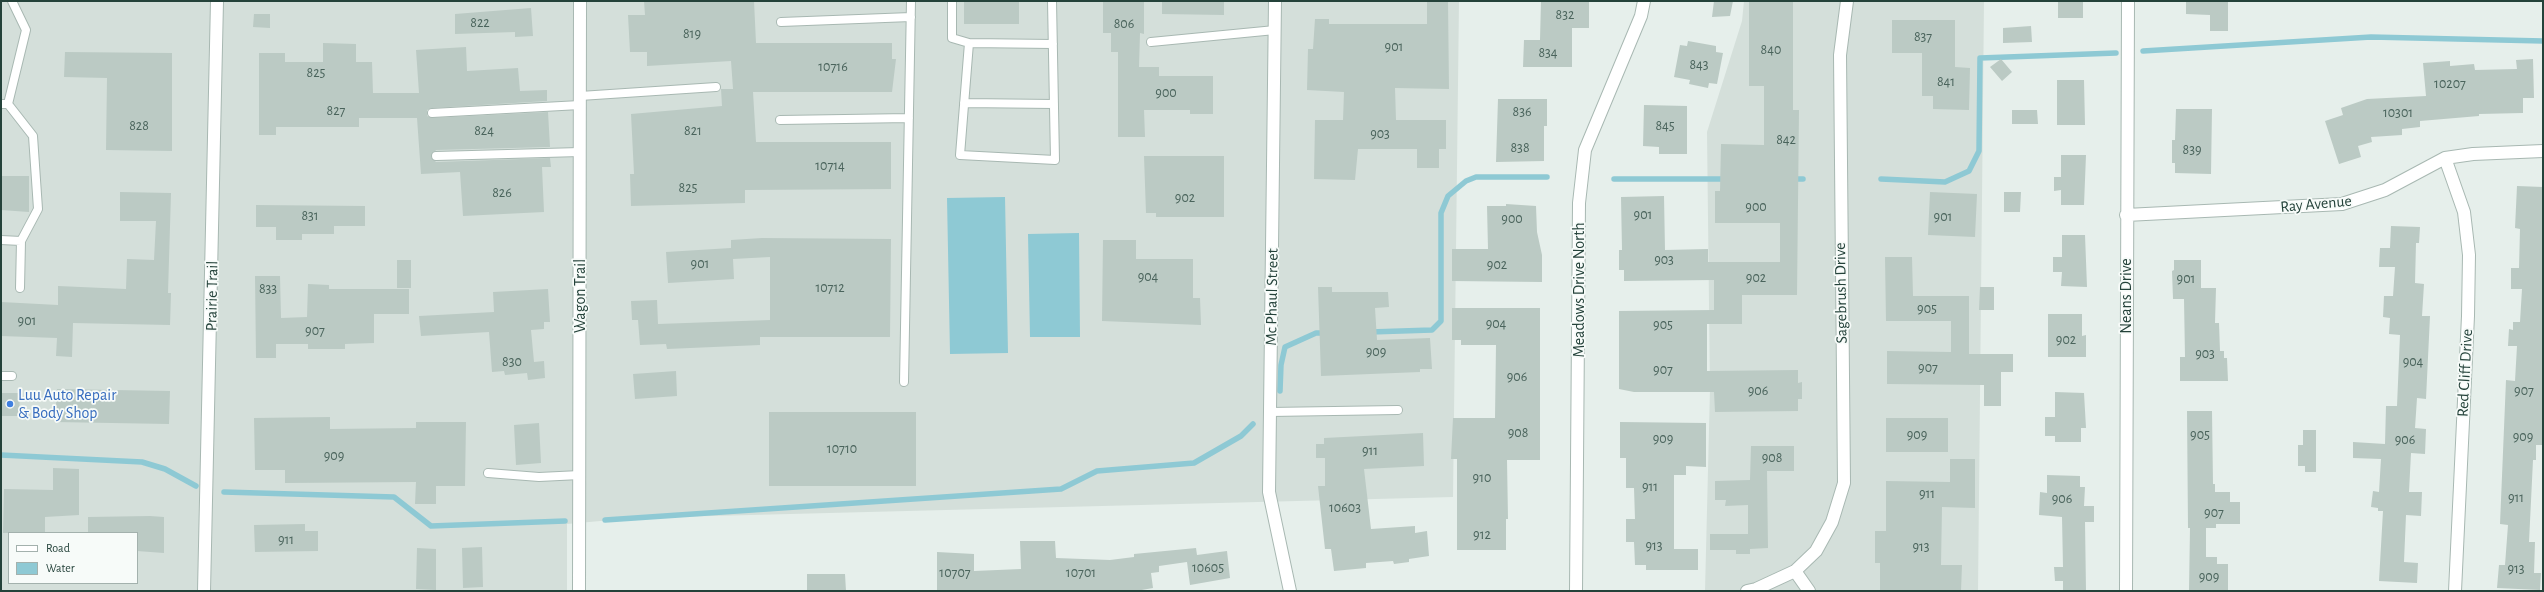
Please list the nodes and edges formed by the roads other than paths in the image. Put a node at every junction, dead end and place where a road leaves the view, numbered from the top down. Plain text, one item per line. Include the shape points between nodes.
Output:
1 (12, 1) edge
2 (217, 1) edge
3 (580, 1) edge
4 (911, 1) edge
5 (952, 1) edge
6 (1052, 1) edge
7 (1275, 1) edge
8 (1644, 1) edge
9 (1847, 1) edge
10 (2128, 1) edge
11 (911, 18) junction
12 (781, 22) dead end
13 (1275, 30) junction
14 (1151, 42) dead end
15 (969, 43) junction
16 (1053, 44) junction
17 (716, 87) dead end
18 (580, 100) junction
19 (964, 103) junction
20 (4, 104) edge
21 (1054, 104) junction
22 (432, 113) dead end
23 (909, 118) junction
24 (780, 120) dead end
25 (2543, 151) edge
26 (580, 152) junction
27 (436, 156) dead end
28 (2445, 158) junction
29 (2126, 215) junction
30 (1, 240) edge
31 (21, 241) junction
32 (20, 288) dead end
33 (1, 376) edge
34 (12, 376) dead end
35 (904, 382) dead end
36 (1398, 410) dead end
37 (1270, 412) junction
38 (488, 473) dead end
39 (580, 475) junction
40 (1795, 571) junction
41 (204, 591) edge
42 (579, 591) edge
43 (1290, 591) edge
44 (1576, 591) edge
45 (1747, 591) edge
46 (1809, 591) edge
47 (2126, 591) edge
48 (2454, 591) edge

1 - 20 lane via 26,30
2 - 41 street, Prairie Trail
3 - 18 street, Wagon Trail
4 - 11 lane
5 - 15 lane via 952,38
6 - 16 lane
7 - 13 street, Mc Phaul Street
8 - 44 street, Meadows Drive North via 1585,150 1579,203
9 - 40 street, Sagebrush Drive via 1840,63 1844,483 1832,522 1816,551
10 - 29 street, Neans Drive
11 - 12 lane
11 - 23 lane
13 - 14 lane
13 - 37 street, Mc Phaul Street
15 - 16 lane
15 - 19 lane
16 - 21 lane
17 - 18 lane
18 - 22 lane
18 - 26 street, Wagon Trail
19 - 21 lane
19 - 21 lane via 960,155 1055,160
20 - 31 lane via 33,136 38,209
23 - 24 lane
23 - 35 lane
25 - 28 street, Ray Avenue
26 - 27 lane
26 - 39 street, Wagon Trail
28 - 29 street, Ray Avenue via 2385,190 2342,204
28 - 48 street, Red Cliff Drive via 2464,212 2469,255
29 - 47 street, Neans Drive
30 - 31 lane
31 - 32 lane
33 - 34 lane
36 - 37 lane
37 - 43 street, Mc Phaul Street via 1269,492
38 - 39 lane
39 - 42 street, Wagon Trail
40 - 45 street, Sagebrush Drive via 1756,590
40 - 46 street

